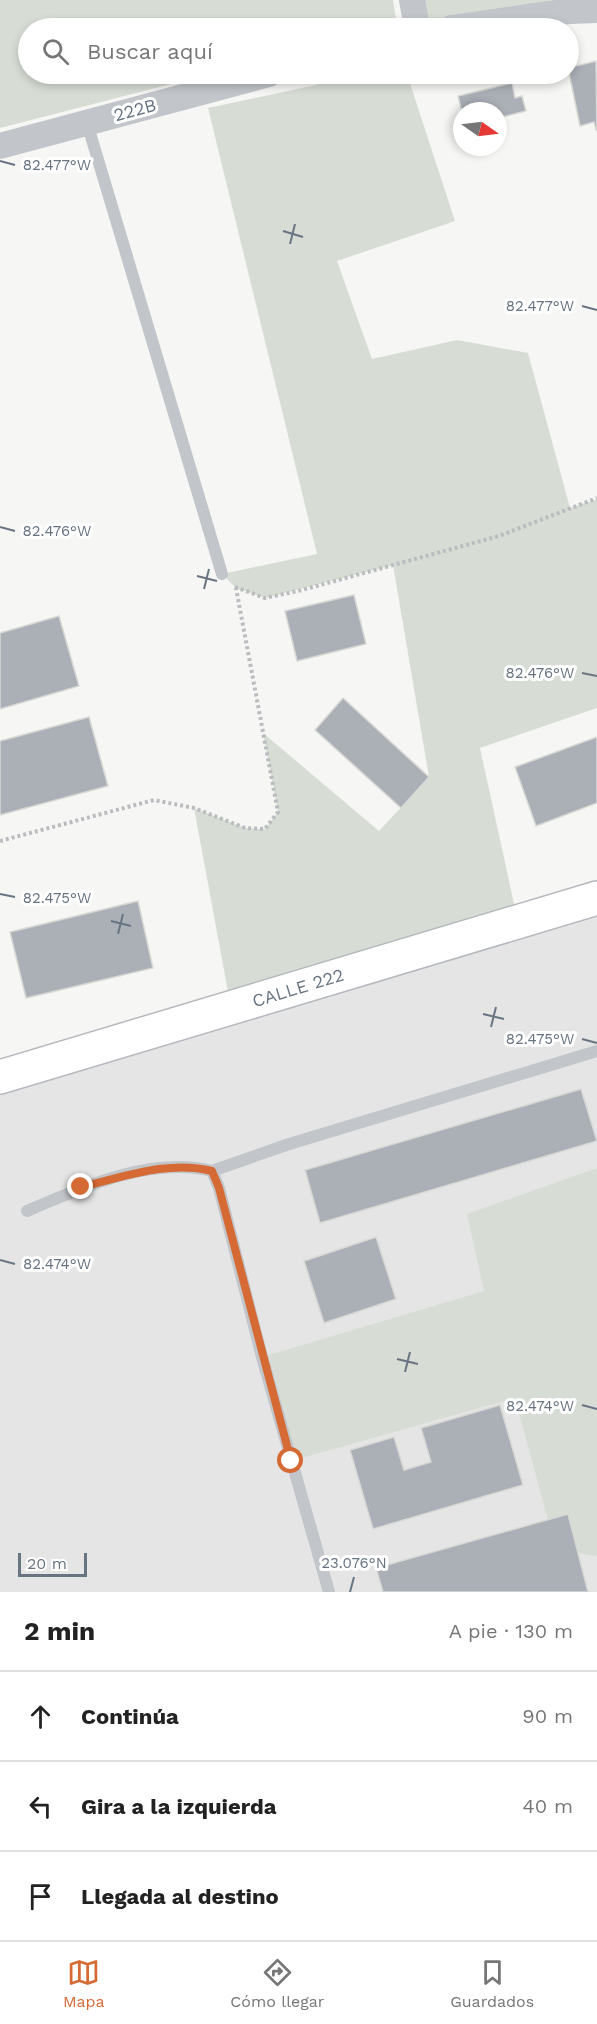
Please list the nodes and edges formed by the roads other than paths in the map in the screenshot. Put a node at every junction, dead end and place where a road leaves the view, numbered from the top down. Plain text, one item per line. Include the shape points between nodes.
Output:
1 (412, 0) edge
2 (597, 10) edge
3 (415, 18) edge
4 (521, 18) edge
5 (232, 84) edge
6 (87, 123) junction
7 (0, 146) edge
8 (222, 574) road end
9 (597, 898) edge
10 (597, 1051) edge
11 (0, 1077) edge
12 (212, 1171) junction
13 (27, 1211) dead end
14 (329, 1592) edge

1 - 3 street
2 - 4 street
5 - 6 street, 222B
6 - 7 street, 222B
6 - 8 lane
9 - 11 main road, CALLE 222
10 - 12 lane
12 - 13 lane via 192,1166 154,1169 81,1187
12 - 14 lane

